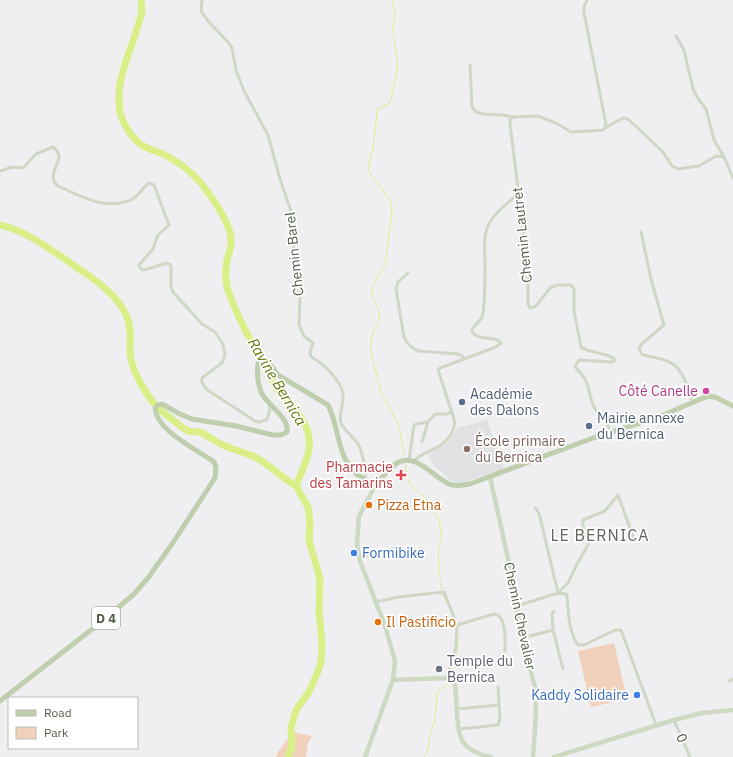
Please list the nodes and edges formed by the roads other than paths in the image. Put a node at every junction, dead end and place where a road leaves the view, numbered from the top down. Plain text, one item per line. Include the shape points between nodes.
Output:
1 (202, 0) edge
2 (587, 0) edge
3 (676, 36) dead end
4 (470, 65) dead end
5 (513, 117) junction
6 (606, 128) junction
7 (724, 156) junction
8 (0, 170) edge
9 (733, 178) edge
10 (519, 193) junction
11 (641, 232) dead end
12 (408, 273) dead end
13 (464, 359) junction
14 (692, 402) junction
15 (270, 404) junction
16 (733, 406) edge
17 (452, 412) junction
18 (428, 422) junction
19 (611, 433) junction
20 (422, 442) dead end
21 (411, 461) junction
22 (490, 477) junction
23 (365, 480) junction
24 (375, 486) junction
25 (535, 508) dead end
26 (634, 539) dead end
27 (400, 547) dead end
28 (359, 557) junction
29 (558, 593) junction
30 (376, 602) junction
31 (517, 606) junction
32 (554, 611) dead end
33 (457, 625) junction
34 (553, 630) junction
35 (522, 638) junction
36 (505, 651) dead end
37 (563, 669) dead end
38 (447, 678) junction
39 (733, 679) edge
40 (393, 680) junction
41 (729, 680) dead end
42 (498, 687) dead end
43 (0, 701) edge
44 (499, 706) junction
45 (457, 709) junction
46 (733, 710) edge
47 (674, 720) junction
48 (656, 725) junction
49 (460, 729) junction
50 (365, 757) edge
51 (491, 757) edge
52 (533, 757) edge
53 (554, 757) edge
54 (690, 757) edge

1 - 23 street, Chemin Barel via 201,11 232,48 236,70 244,91 268,135 292,214 292,235 300,297 299,325 304,336 313,343 311,357 320,361 341,388 341,424 359,445 366,471
2 - 6 street via 584,13
3 - 7 street via 684,50 693,89 706,109 714,140
4 - 5 street via 473,110 478,113
5 - 6 street via 538,116 571,132
5 - 10 street, Chemin Lautret via 510,124
6 - 7 street via 623,118 628,119 663,152 672,166 678,169 699,166 716,156
7 - 9 street
8 - 15 street via 23,168 36,154 53,147 59,156 53,180 56,185 91,201 115,204 130,201 149,183 154,185 170,225 158,235 153,249 139,265 141,269 167,263 171,266 173,292 202,324 215,332 223,344 225,355 222,363 202,378 206,389 255,421 267,419
10 - 13 street via 490,220 486,229 483,314 472,329 475,336 498,340 501,343
10 - 19 street, Chemin Lautret via 528,270 528,305 530,308 536,306 550,288 557,285 568,284 574,289 574,311 581,347 611,356 615,360 579,360 575,366 587,381 591,400 607,422
11 - 14 street via 664,325 639,348 643,355 669,362 678,368 684,377
12 - 13 street via 398,282 396,289 407,343 418,351 458,354
13 - 17 street via 438,370
14 - 16 main road via 710,396
14 - 19 main road
15 - 23 main road, D 4 via 260,387 257,370 262,359 267,360 278,375 328,405 344,457 350,468
15 - 43 main road, D 4 via 286,424 287,430 284,434 273,435 192,419 162,404 155,408 164,426 177,439 214,462 215,478 170,547 134,594 100,624
17 - 18 street via 435,414
17 - 21 street via 455,426 446,441 440,447
18 - 20 street
18 - 21 street via 414,425
19 - 22 main road
21 - 22 main road via 454,486
21 - 24 main road via 397,463
22 - 31 street, Chemin Chevalier
23 - 24 main road, D 4
24 - 28 street via 359,516 356,536
25 - 29 street via 539,513
26 - 29 street via 618,495 605,511 583,520 588,545 568,583
27 - 28 street
28 - 30 street
29 - 31 street
29 - 48 street via 567,596 571,626 578,645 621,630
30 - 33 street via 444,592
30 - 40 street via 395,660
31 - 35 street, Chemin Chevalier
32 - 34 street
33 - 36 street via 498,615 504,623
33 - 38 street via 456,647
34 - 35 street
34 - 37 street
35 - 52 street, Chemin Chevalier via 535,686
38 - 40 street
38 - 45 street via 452,680 455,686
39 - 41 street
40 - 50 street
42 - 44 street
44 - 45 street
44 - 49 street via 498,725
45 - 49 street
46 - 47 street via 702,713
47 - 48 street
47 - 54 street, 0
48 - 53 street
49 - 51 street via 461,738 466,746

